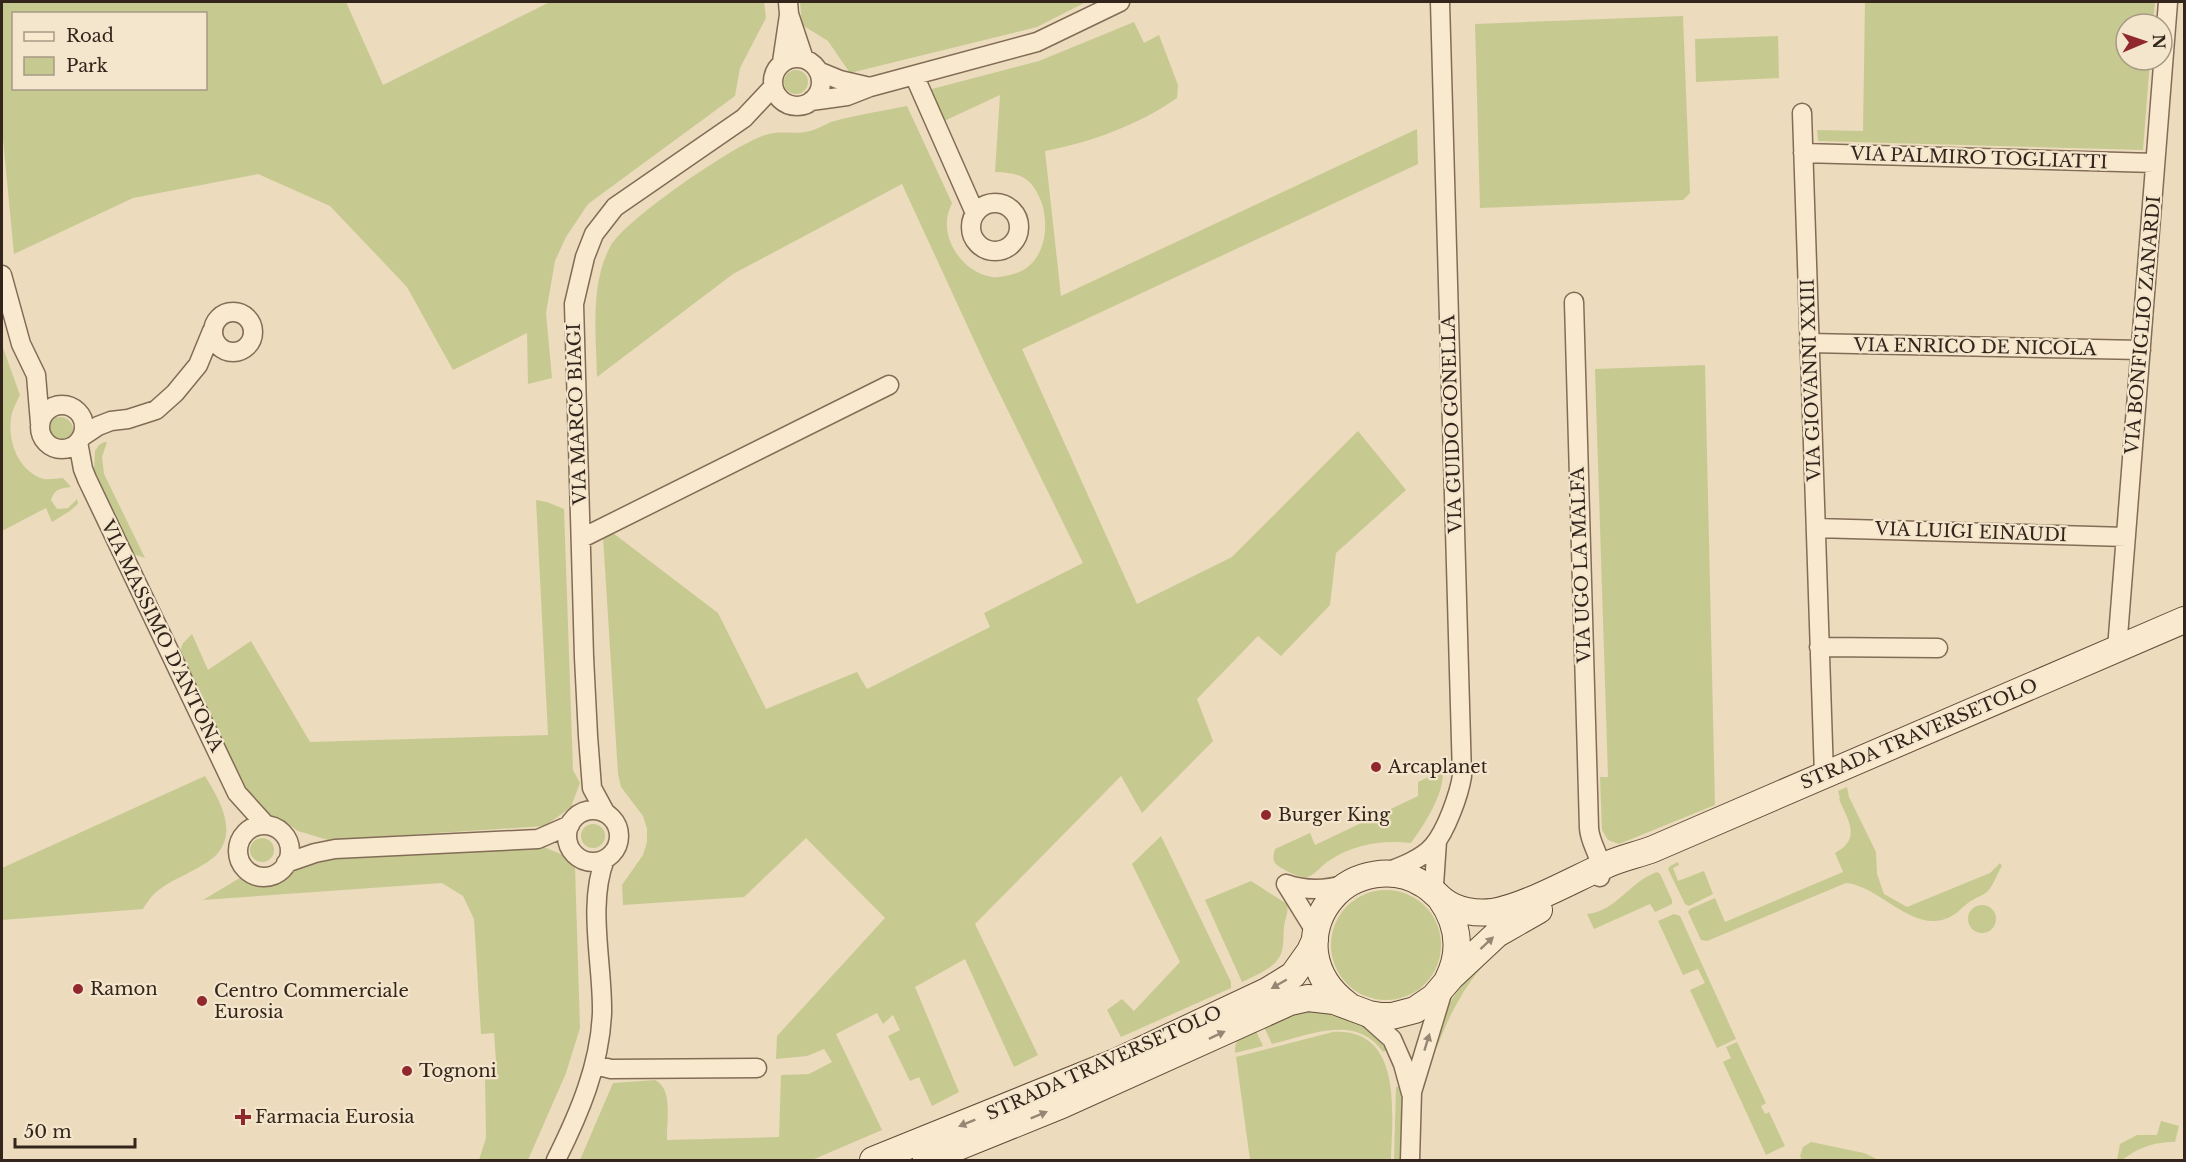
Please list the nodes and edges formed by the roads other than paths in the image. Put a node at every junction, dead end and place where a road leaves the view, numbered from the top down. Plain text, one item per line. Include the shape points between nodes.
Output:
1 (1120, 2) edge
2 (1440, 2) edge
3 (789, 8) edge
4 (2173, 10) edge
5 (782, 63) junction
6 (811, 65) junction
7 (914, 75) junction
8 (773, 87) junction
9 (870, 87) junction
10 (811, 101) junction
11 (788, 105) junction
12 (1802, 113) dead end
13 (744, 118) junction
14 (1803, 153) junction
15 (2156, 163) junction
16 (975, 213) dead end
17 (2, 276) edge
18 (1574, 302) dead end
19 (212, 331) junction
20 (1809, 343) junction
21 (2141, 350) junction
22 (226, 352) junction
23 (198, 365) junction
24 (36, 375) junction
25 (889, 385) dead end
26 (73, 408) junction
27 (111, 421) junction
28 (39, 423) junction
29 (81, 439) junction
30 (52, 447) junction
31 (87, 479) junction
32 (1816, 528) junction
33 (2126, 537) junction
34 (582, 538) junction
35 (2184, 620) edge
36 (1820, 647) junction
37 (1938, 648) dead end
38 (2117, 649) junction
39 (1824, 775) junction
40 (592, 788) junction
41 (237, 794) junction
42 (585, 811) junction
43 (605, 812) junction
44 (265, 824) junction
45 (570, 825) junction
46 (285, 835) junction
47 (241, 838) junction
48 (538, 838) junction
49 (1437, 841) junction
50 (335, 849) junction
51 (590, 858) junction
52 (286, 863) junction
53 (1592, 871) junction
54 (1383, 873) junction
55 (1352, 882) junction
56 (1440, 898) junction
57 (1315, 940) junction
58 (1446, 984) junction
59 (1353, 1008) junction
60 (595, 1065) junction
61 (757, 1068) dead end
62 (1411, 1098) junction
63 (556, 1161) edge
64 (873, 1161) edge
65 (927, 1161) edge
66 (1410, 1161) edge

1 - 7 street via 1037,42
2 - 49 street, VIA GUIDO GONELLA via 1463,758 1459,792
3 - 5 street
3 - 6 street
4 - 15 street, VIA BONFIGLIO ZANARDI
5 - 6 street via 793,58
5 - 8 street via 774,73
6 - 9 street via 840,80
6 - 10 street via 821,84
7 - 9 street
7 - 16 street
8 - 11 street
8 - 13 street, VIA MARCO BIAGI
9 - 10 street via 847,96
10 - 11 street
11 - 13 street, VIA MARCO BIAGI
12 - 14 street, VIA GIOVANNI XXIII
13 - 34 street, VIA MARCO BIAGI via 615,207 594,234 585,257 574,304
14 - 15 street, VIA PALMIRO TOGLIATTI
14 - 20 street, VIA GIOVANNI XXIII
15 - 21 street, VIA BONFIGLIO ZANARDI
17 - 24 street, VIA MASSIMO D'ANTONA via 21,344
18 - 53 street, VIA UGO LA MALFA
19 - 22 street via 216,344
19 - 22 street via 217,319 228,312 242,314 252,324 250,344 239,352
19 - 23 street
20 - 21 street, VIA ENRICO DE NICOLA
20 - 32 street, VIA GIOVANNI XXIII
21 - 33 street, VIA BONFIGLIO ZANARDI
22 - 23 street
23 - 27 street via 156,410
24 - 26 street, VIA MASSIMO D'ANTONA
24 - 28 street, VIA MASSIMO D'ANTONA
25 - 34 street
26 - 27 street
26 - 28 street via 52,407
26 - 29 street, VIA MASSIMO D'ANTONA via 84,420
27 - 29 street
28 - 30 street, VIA MASSIMO D'ANTONA via 42,437
29 - 30 street via 66,449
29 - 31 street, VIA MASSIMO D'ANTONA via 82,469
30 - 31 street, VIA MASSIMO D'ANTONA
31 - 41 street, VIA MASSIMO D'ANTONA
32 - 33 street, VIA LUIGI EINAUDI
32 - 36 street, VIA GIOVANNI XXIII
33 - 38 street, VIA BONFIGLIO ZANARDI
34 - 40 street, VIA MARCO BIAGI
35 - 38 main road, STRADA TRAVERSETOLO
36 - 37 street
36 - 39 street, VIA GIOVANNI XXIII
38 - 39 main road, STRADA TRAVERSETOLO
39 - 53 main road, STRADA TRAVERSETOLO via 1642,853 1624,869
40 - 42 street, VIA MARCO BIAGI
40 - 43 street, VIA MARCO BIAGI
41 - 44 street, VIA MASSIMO D'ANTONA
41 - 47 street, VIA MASSIMO D'ANTONA
42 - 43 street
42 - 45 street
43 - 51 street via 616,824 619,840 612,854
44 - 46 street
44 - 47 street via 252,827
45 - 48 street
45 - 51 street via 568,841
46 - 50 street
46 - 52 street via 290,846
47 - 52 street via 238,855 252,874 268,877 282,870
48 - 50 street
48 - 51 street
49 - 54 street, VIA GUIDO GONELLA via 1401,867
49 - 56 street, VIA GUIDO GONELLA via 1434,885
50 - 52 street
51 - 60 street via 598,891 602,1013
53 - 56 main road, STRADA TRAVERSETOLO via 1509,908 1490,912 1463,910
58 -> 53 main road, STRADA TRAVERSETOLO via 1497,934
54 - 55 main road, STRADA TRAVERSETOLO
54 - 56 main road, STRADA TRAVERSETOLO via 1415,879
55 - 57 main road, STRADA TRAVERSETOLO via 1328,903
55 - 57 street via 1332,888 1286,885 1312,926
56 - 58 main road, STRADA TRAVERSETOLO via 1452,916 1457,938 1456,959
57 - 59 main road, STRADA TRAVERSETOLO via 1316,959 1324,980
57 -> 64 main road, STRADA TRAVERSETOLO via 1297,970 1267,991 1118,1061
58 - 59 main road, STRADA TRAVERSETOLO via 1425,1005 1404,1014 1381,1016
62 -> 58 street
59 - 62 street via 1392,1039
65 -> 59 main road, STRADA TRAVERSETOLO via 1290,1002 1315,999
60 - 61 street via 611,1069
60 - 63 street
62 - 66 street

